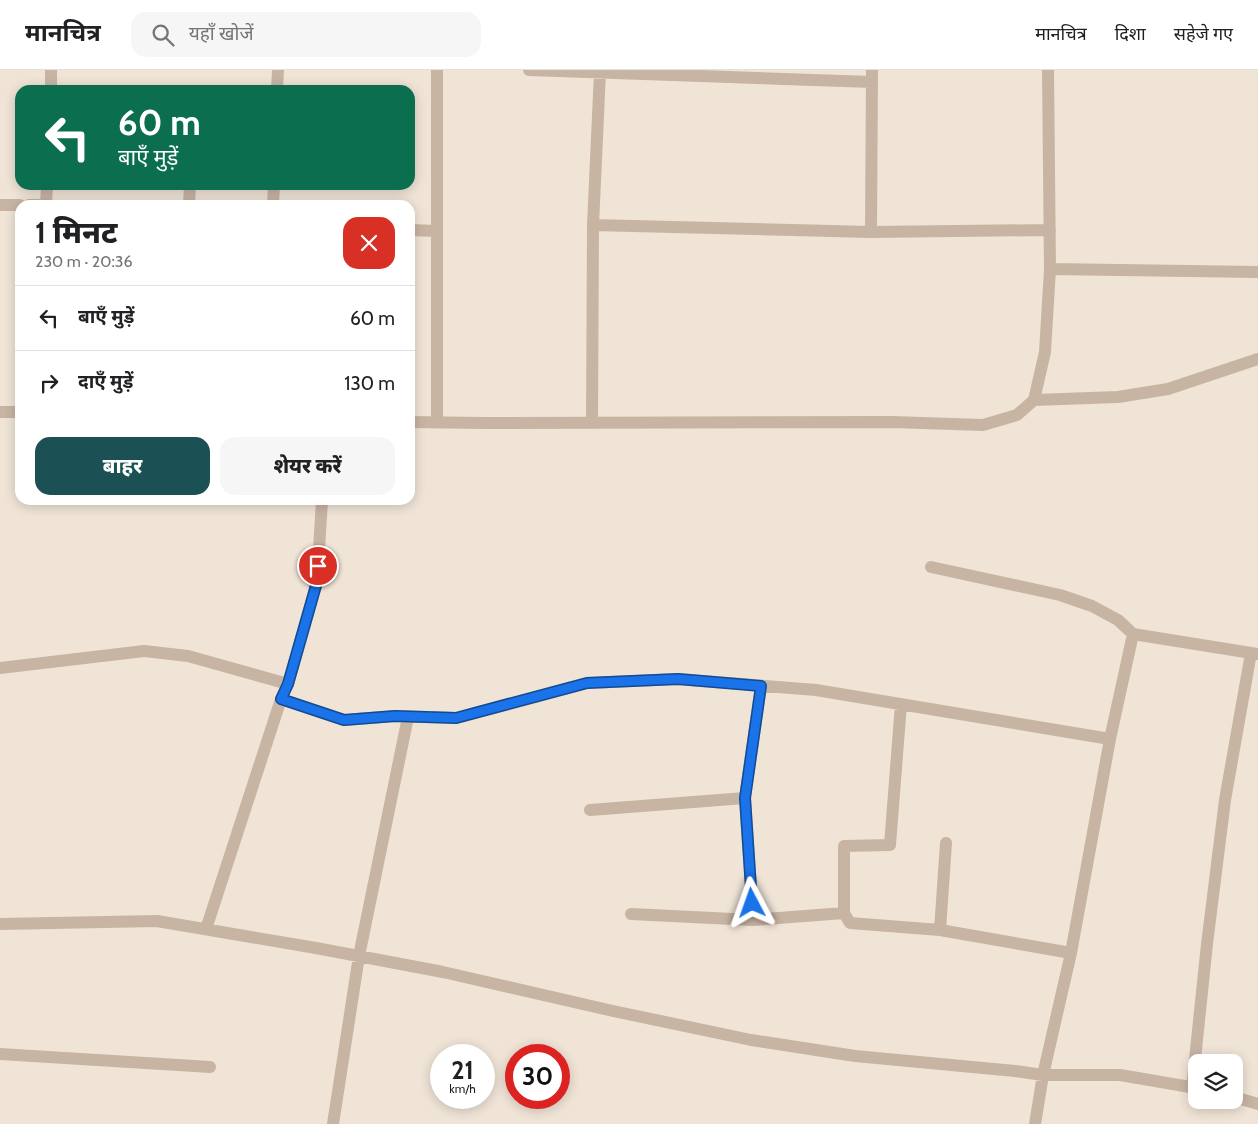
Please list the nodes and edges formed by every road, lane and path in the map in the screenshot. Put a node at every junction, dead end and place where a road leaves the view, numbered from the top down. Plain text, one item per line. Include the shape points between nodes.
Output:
1 (51, 70) edge
2 (278, 70) edge
3 (436, 70) edge
4 (529, 70) edge
5 (1048, 70) edge
6 (600, 72) junction
7 (872, 76) edge
8 (51, 85) edge
9 (277, 85) edge
10 (0, 205) edge
11 (15, 205) edge
12 (593, 225) junction
13 (415, 230) edge
14 (1050, 230) junction
15 (437, 231) junction
16 (871, 232) junction
17 (1050, 269) junction
18 (1258, 272) edge
19 (1258, 358) edge
20 (1034, 400) junction
21 (0, 412) edge
22 (15, 412) edge
23 (415, 422) edge
24 (437, 422) junction
25 (592, 423) junction
26 (322, 505) edge
27 (930, 567) dead end
28 (1133, 634) junction
29 (1254, 653) edge
30 (0, 668) edge
31 (288, 684) junction
32 (761, 686) junction
33 (281, 699) junction
34 (901, 704) junction
35 (408, 717) junction
36 (1110, 739) junction
37 (745, 798) junction
38 (590, 810) dead end
39 (946, 843) dead end
40 (844, 913) junction
41 (631, 914) dead end
42 (753, 920) junction
43 (0, 924) edge
44 (206, 929) junction
45 (940, 930) junction
46 (1071, 953) junction
47 (359, 956) junction
48 (0, 1054) edge
49 (1197, 1054) edge
50 (210, 1067) dead end
51 (1043, 1075) junction
52 (1188, 1087) edge
53 (1243, 1100) edge
54 (1258, 1104) edge
55 (333, 1124) edge
56 (1036, 1124) edge

1 - 8 street
2 - 9 street
3 - 15 street
4 - 6 street
5 - 14 street
6 - 7 street
6 - 12 street
7 - 16 street
10 - 11 street
12 - 16 street
12 - 25 street
13 - 15 street
14 - 16 street
14 - 17 street
15 - 24 street
17 - 18 street
17 - 20 street via 1045,352
19 - 20 street via 1168,389 1118,398
20 - 25 street via 1016,415 983,425 892,422
21 - 22 street
23 - 24 street
24 - 25 street
26 - 31 street via 317,582
27 - 28 street via 1060,595 1092,606 1118,620
28 - 29 street
28 - 36 street
29 - 49 street via 1225,800
30 - 31 street via 144,651 188,656
31 - 33 street
32 - 34 street via 816,690
32 - 35 street via 678,679 587,683 456,718
32 - 37 street
33 - 35 street via 344,720
33 - 44 street
34 - 36 street
34 - 40 street via 890,845 844,846
35 - 47 street
36 - 46 street
37 - 38 street
37 - 42 street
39 - 45 street
40 - 42 street
40 - 45 street via 850,923
41 - 42 street
43 - 44 street via 157,921
44 - 47 street
45 - 46 street
46 - 51 street
47 - 51 street via 751,1040 855,1056
47 - 55 street
48 - 50 street
51 - 52 street via 1120,1075
51 - 56 street
53 - 54 street

